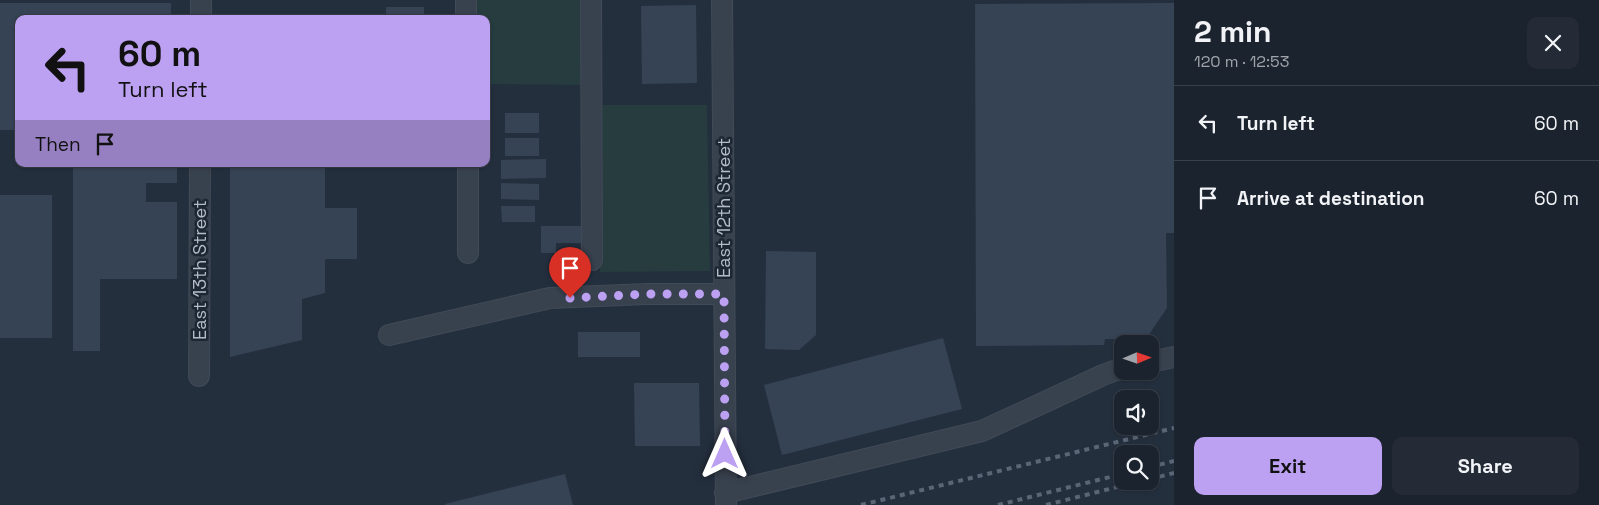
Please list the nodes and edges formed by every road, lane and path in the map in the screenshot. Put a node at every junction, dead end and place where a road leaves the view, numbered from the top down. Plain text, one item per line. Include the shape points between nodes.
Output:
1 (201, 0) edge
2 (466, 0) edge
3 (591, 0) edge
4 (722, 0) edge
5 (201, 15) edge
6 (466, 15) edge
7 (200, 167) edge
8 (468, 167) edge
9 (468, 252) dead end
10 (592, 260) dead end
11 (724, 294) junction
12 (389, 335) dead end
13 (1174, 357) edge
14 (1159, 360) edge
15 (1114, 371) edge
16 (199, 376) dead end
17 (726, 499) edge

1 - 5 street
2 - 6 street
3 - 10 street
4 - 11 street, East 12th Street
7 - 16 street, East 13th Street
8 - 9 street
11 - 12 street via 550,298
11 - 17 street, East 12th Street
13 - 14 street
15 - 17 street via 982,431

